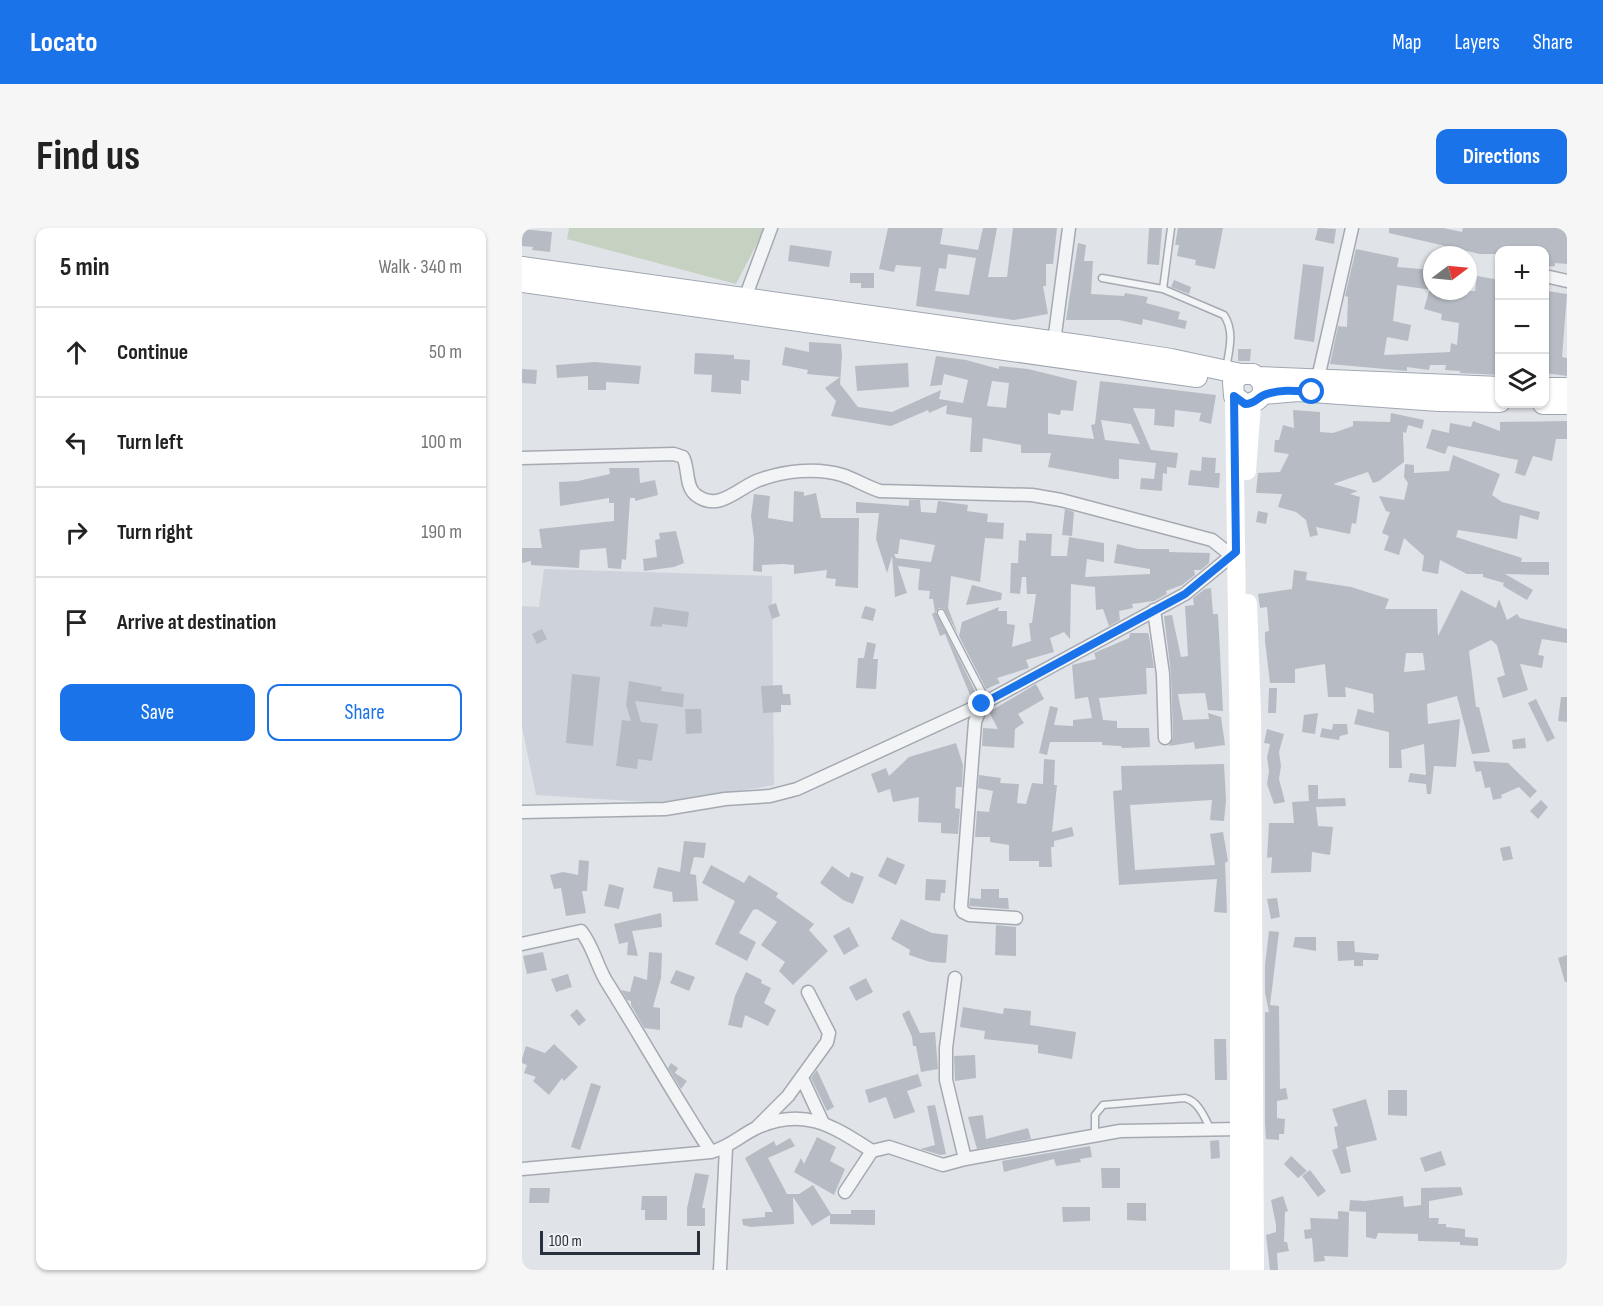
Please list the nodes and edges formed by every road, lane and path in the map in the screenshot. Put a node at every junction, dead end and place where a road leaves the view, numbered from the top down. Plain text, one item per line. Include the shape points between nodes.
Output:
1 (771, 228) edge
2 (1069, 228) edge
3 (1171, 228) edge
4 (1352, 228) edge
5 (522, 267) edge
6 (1549, 277) edge
7 (1102, 278) dead end
8 (1567, 281) edge
9 (522, 282) edge
10 (1163, 289) junction
11 (745, 298) junction
12 (1054, 342) junction
13 (1318, 378) junction
14 (1244, 386) junction
15 (1495, 387) edge
16 (1549, 388) edge
17 (1567, 388) edge
18 (1495, 402) edge
19 (1549, 404) edge
20 (1567, 404) edge
21 (522, 458) edge
22 (1234, 554) junction
23 (1154, 610) junction
24 (940, 613) dead end
25 (984, 702) junction
26 (1165, 738) dead end
27 (522, 812) edge
28 (1016, 918) dead end
29 (1245, 926) junction
30 (522, 944) edge
31 (955, 978) dead end
32 (808, 992) dead end
33 (802, 1078) junction
34 (822, 1121) junction
35 (757, 1128) junction
36 (1210, 1128) junction
37 (1240, 1129) junction
38 (1095, 1134) junction
39 (726, 1148) junction
40 (872, 1151) junction
41 (711, 1152) junction
42 (965, 1159) junction
43 (522, 1169) edge
44 (845, 1192) dead end
45 (720, 1270) edge
46 (1239, 1270) edge
47 (1255, 1270) edge

1 - 11 street
2 - 12 street
3 - 10 lane
4 - 13 street
5 - 11 main road
6 - 8 street
7 - 10 lane
9 - 14 main road
10 - 14 lane via 1224,315 1230,324
11 - 12 main road
12 - 14 main road via 1171,359
13 - 14 main road
13 - 15 main road
14 - 18 main road
14 - 22 main road
14 - 29 main road via 1244,519 1251,652
16 - 17 main road
19 - 20 main road
21 - 22 street via 675,454 687,463 694,494 705,500 732,497 758,480 792,472 820,471 843,475 880,491 1032,495 1212,540
22 - 23 street via 1202,582
22 - 29 main road
23 - 25 street
23 - 26 street via 1163,674
24 - 25 lane
25 - 27 street via 797,789 770,796 665,809
25 - 28 street via 975,722 961,907 969,915
29 - 37 main road
29 - 47 main road
30 - 41 street via 581,931 606,982
31 - 42 street via 946,1080
32 - 33 street via 829,1033
33 - 34 street
33 - 35 street
34 - 35 street via 803,1118
34 - 40 street
35 - 39 street
36 - 37 street
36 - 38 street
36 - 38 lane via 1197,1105 1185,1098 1103,1104 1095,1116
37 - 46 main road
38 - 42 street
39 - 41 street
39 - 45 street
40 - 42 street via 889,1147 943,1165
40 - 44 street
41 - 43 street

